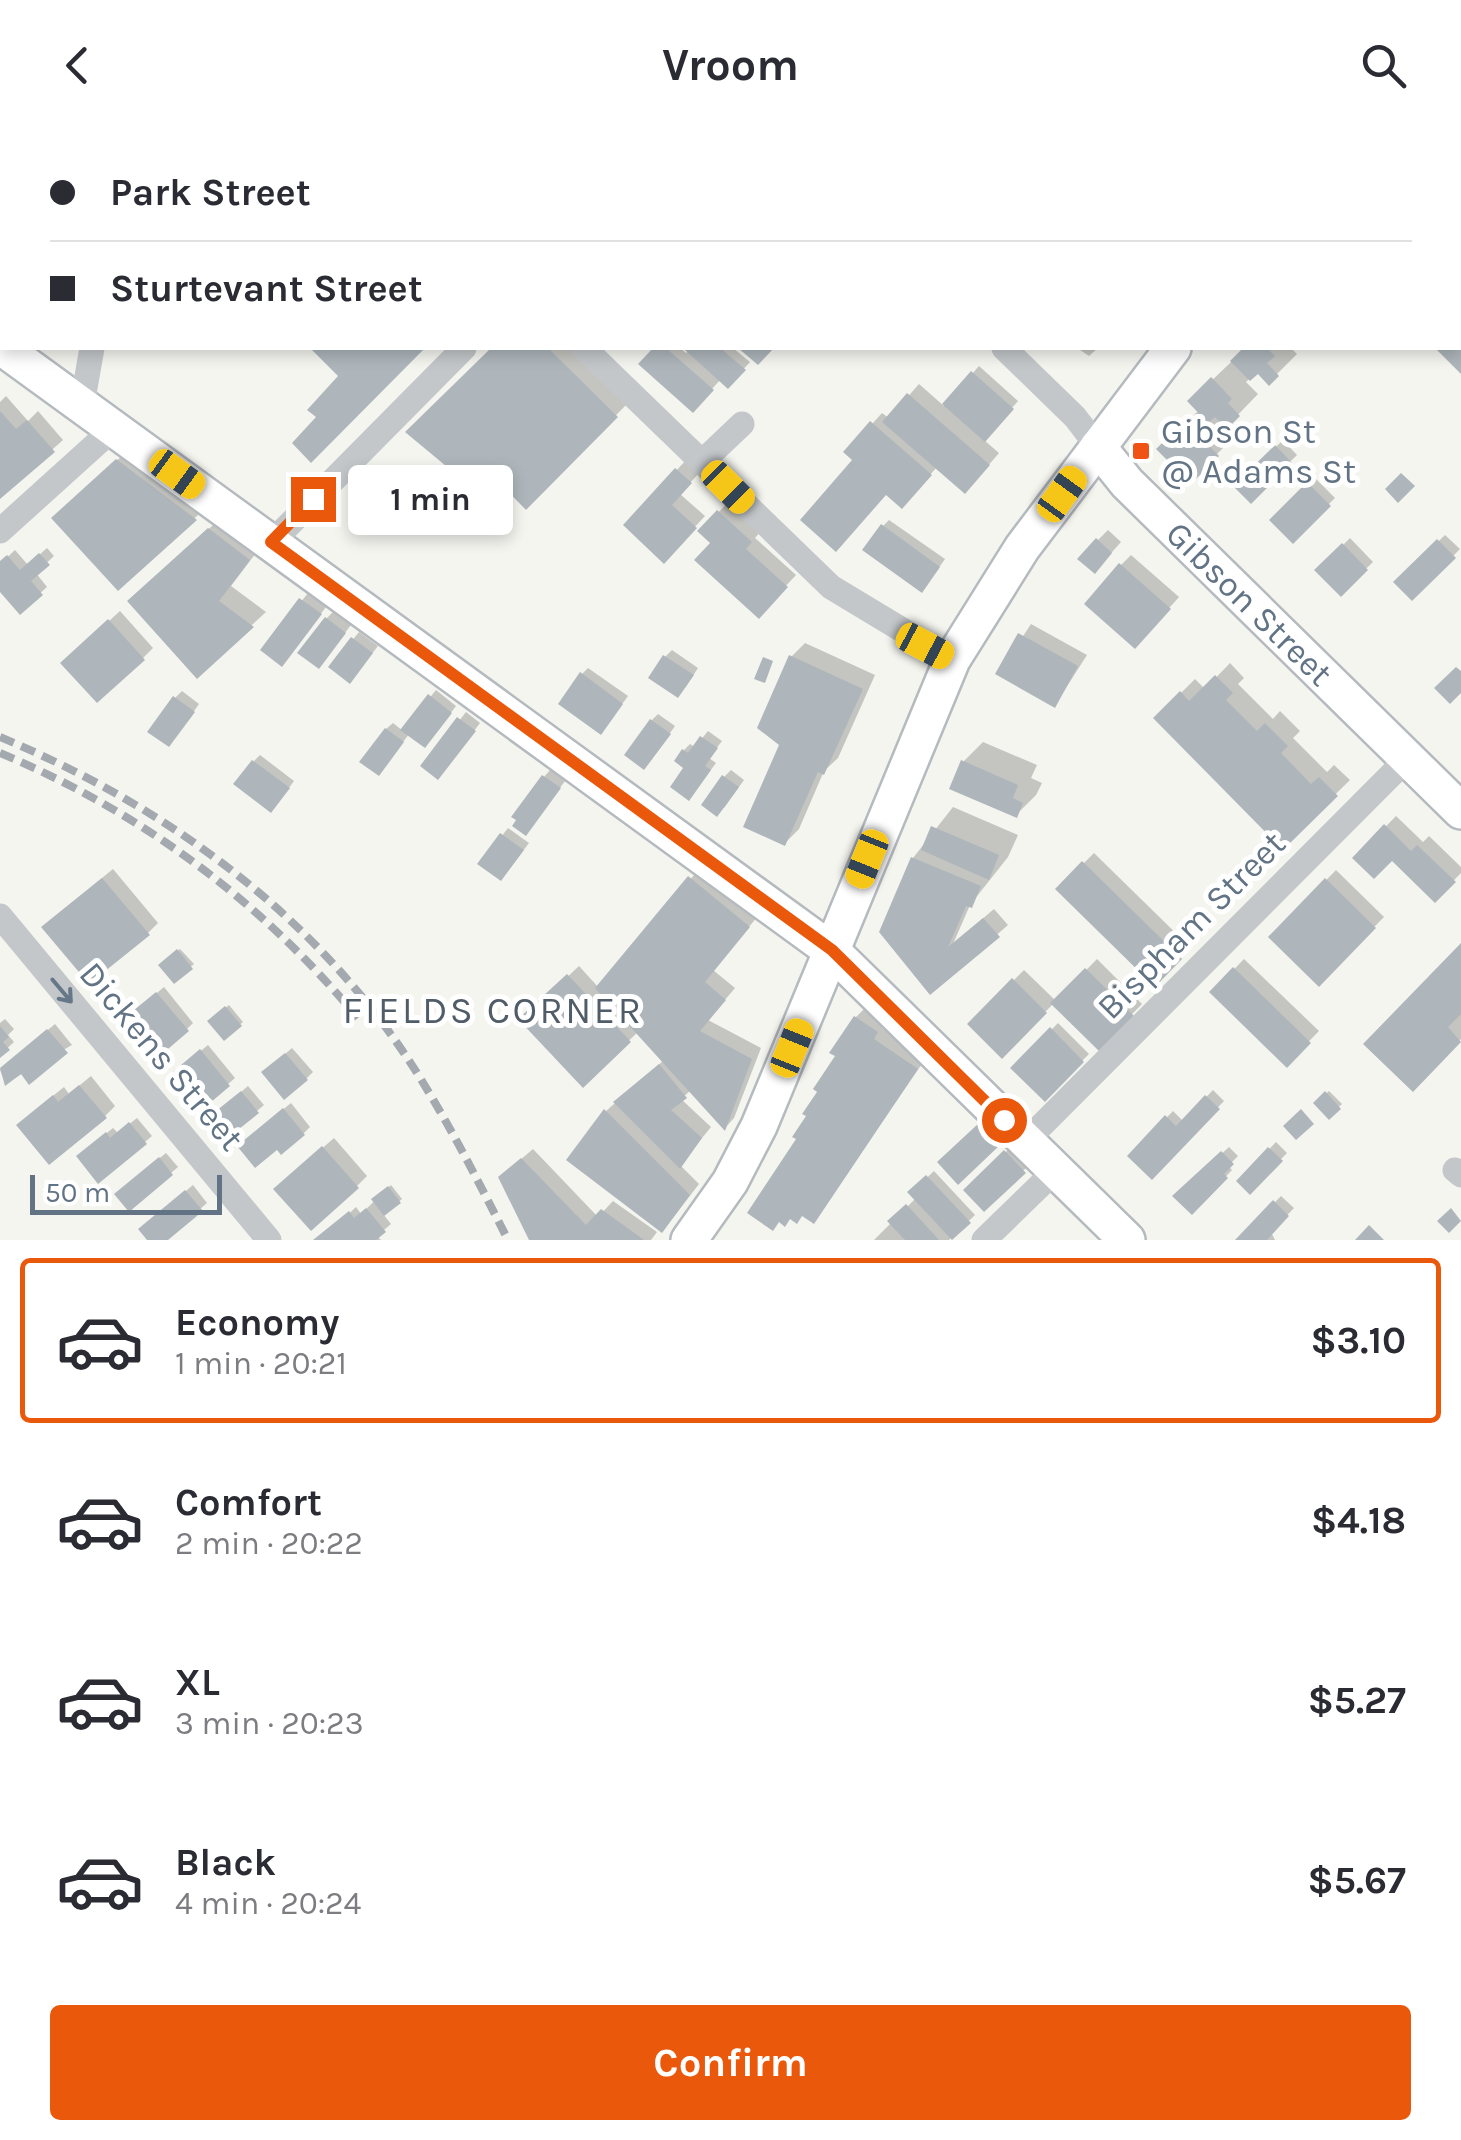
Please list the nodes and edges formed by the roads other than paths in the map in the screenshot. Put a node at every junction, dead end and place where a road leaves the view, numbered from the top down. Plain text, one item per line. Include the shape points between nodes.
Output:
1 (6, 350) edge
2 (92, 350) edge
3 (462, 350) edge
4 (586, 350) edge
5 (1006, 350) edge
6 (1171, 350) edge
7 (82, 405) junction
8 (742, 424) dead end
9 (114, 428) junction
10 (1098, 447) junction
11 (702, 462) junction
12 (0, 531) edge
13 (271, 542) junction
14 (952, 660) junction
15 (1406, 759) junction
16 (1461, 811) edge
17 (0, 916) edge
18 (832, 950) junction
19 (1026, 1141) junction
20 (1056, 1170) junction
21 (269, 1240) edge
22 (689, 1240) edge
23 (984, 1240) edge
24 (1127, 1240) edge

1 - 7 street
2 - 7 street
3 - 13 street
4 - 11 street
5 - 10 street, Gibson Street
6 - 10 street
7 - 9 street
8 - 11 street
9 - 12 street
9 - 13 street
10 - 14 street via 1004,574
10 - 15 street, Gibson Street
11 - 14 street via 830,587
13 - 18 street
14 - 18 street
15 - 16 street, Gibson Street
15 - 19 street, Bispham Street
17 -> 21 street, Dickens Street
18 - 19 street
18 - 22 street via 750,1146
19 - 20 street
20 - 23 street
20 - 24 street

